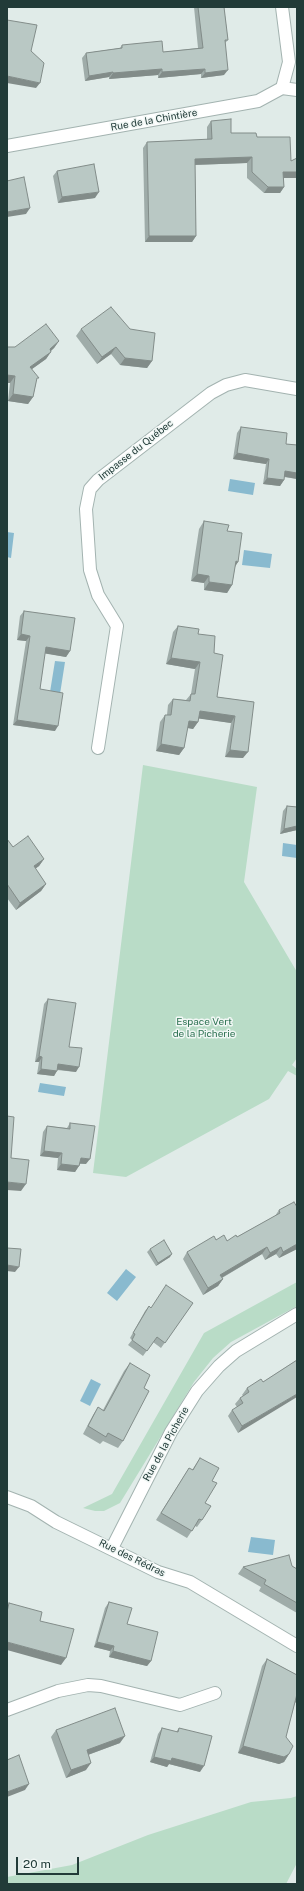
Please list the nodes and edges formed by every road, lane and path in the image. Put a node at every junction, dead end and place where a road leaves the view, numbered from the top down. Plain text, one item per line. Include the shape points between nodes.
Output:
1 (282, 7) edge
2 (282, 88) junction
3 (297, 90) edge
4 (7, 146) edge
5 (297, 389) edge
6 (98, 748) dead end
7 (297, 1314) edge
8 (7, 1497) edge
9 (112, 1548) junction
10 (297, 1646) edge
11 (215, 1693) dead end
12 (7, 1710) edge

1 - 2 street via 289,62
2 - 3 street
2 - 4 street, Rue de la Chintière via 258,101
5 - 6 street, Impasse du Québec via 245,380 226,385 211,393 98,480 90,489 86,509 90,570 98,595 117,626
7 - 9 street, Rue de la Picherie via 236,1351 197,1391 171,1432
8 - 9 street, Rue des Rédras via 31,1506 56,1522
9 - 10 street, Rue des Rédras via 158,1572 190,1582
11 - 12 street via 180,1705 88,1685 58,1691

